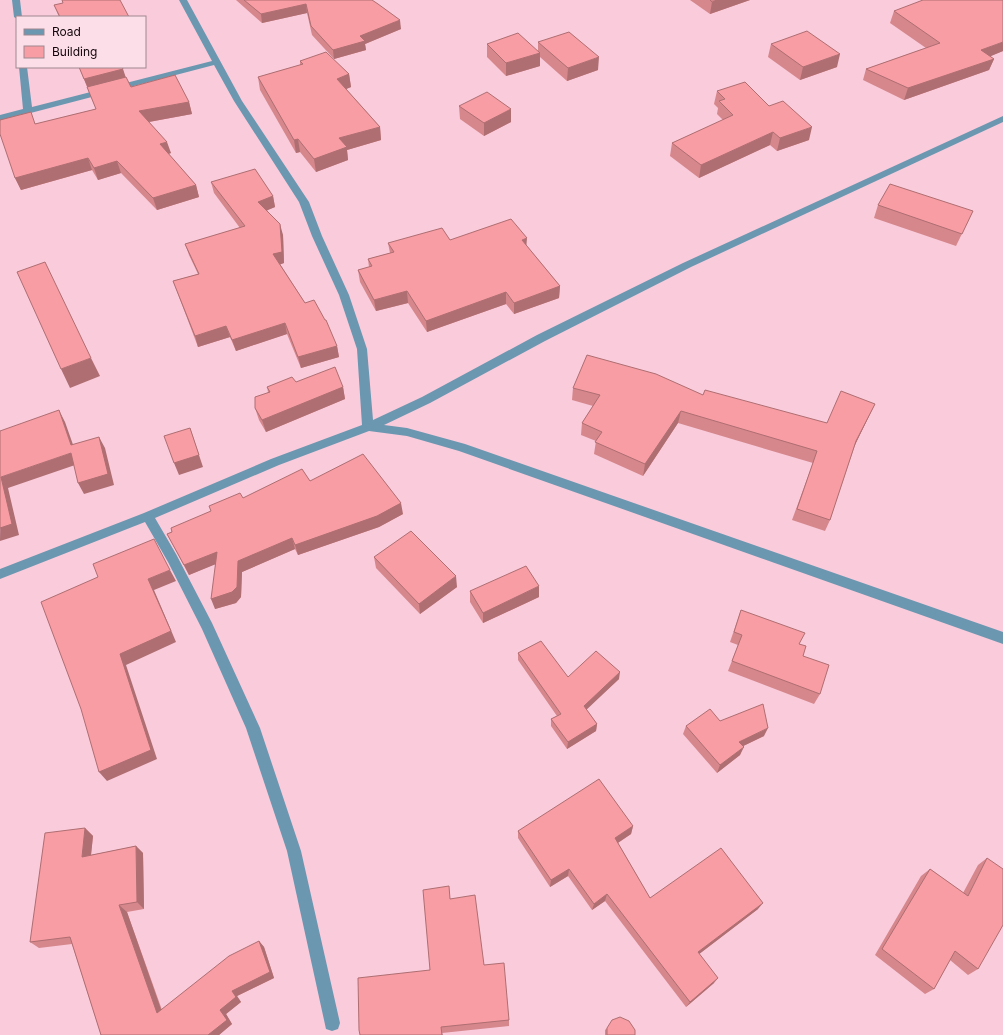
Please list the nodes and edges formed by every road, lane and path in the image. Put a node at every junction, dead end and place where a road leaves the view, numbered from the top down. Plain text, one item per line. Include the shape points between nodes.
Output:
1 (16, 0) edge
2 (182, 0) edge
3 (18, 16) edge
4 (218, 62) junction
5 (23, 68) edge
6 (28, 112) junction
7 (0, 118) edge
8 (1003, 119) edge
9 (368, 427) junction
10 (148, 516) junction
11 (0, 574) edge
12 (1003, 638) edge
13 (332, 1023) dead end

1 - 3 street
2 - 4 street
4 - 6 street
4 - 9 street via 238,101 304,202 344,295 362,348
5 - 6 street
6 - 7 street
8 - 9 street via 687,265 541,338 426,400
9 - 10 street via 275,462
9 - 12 street via 408,432 461,447
10 - 11 street
10 - 13 street via 207,627 253,728 294,851

